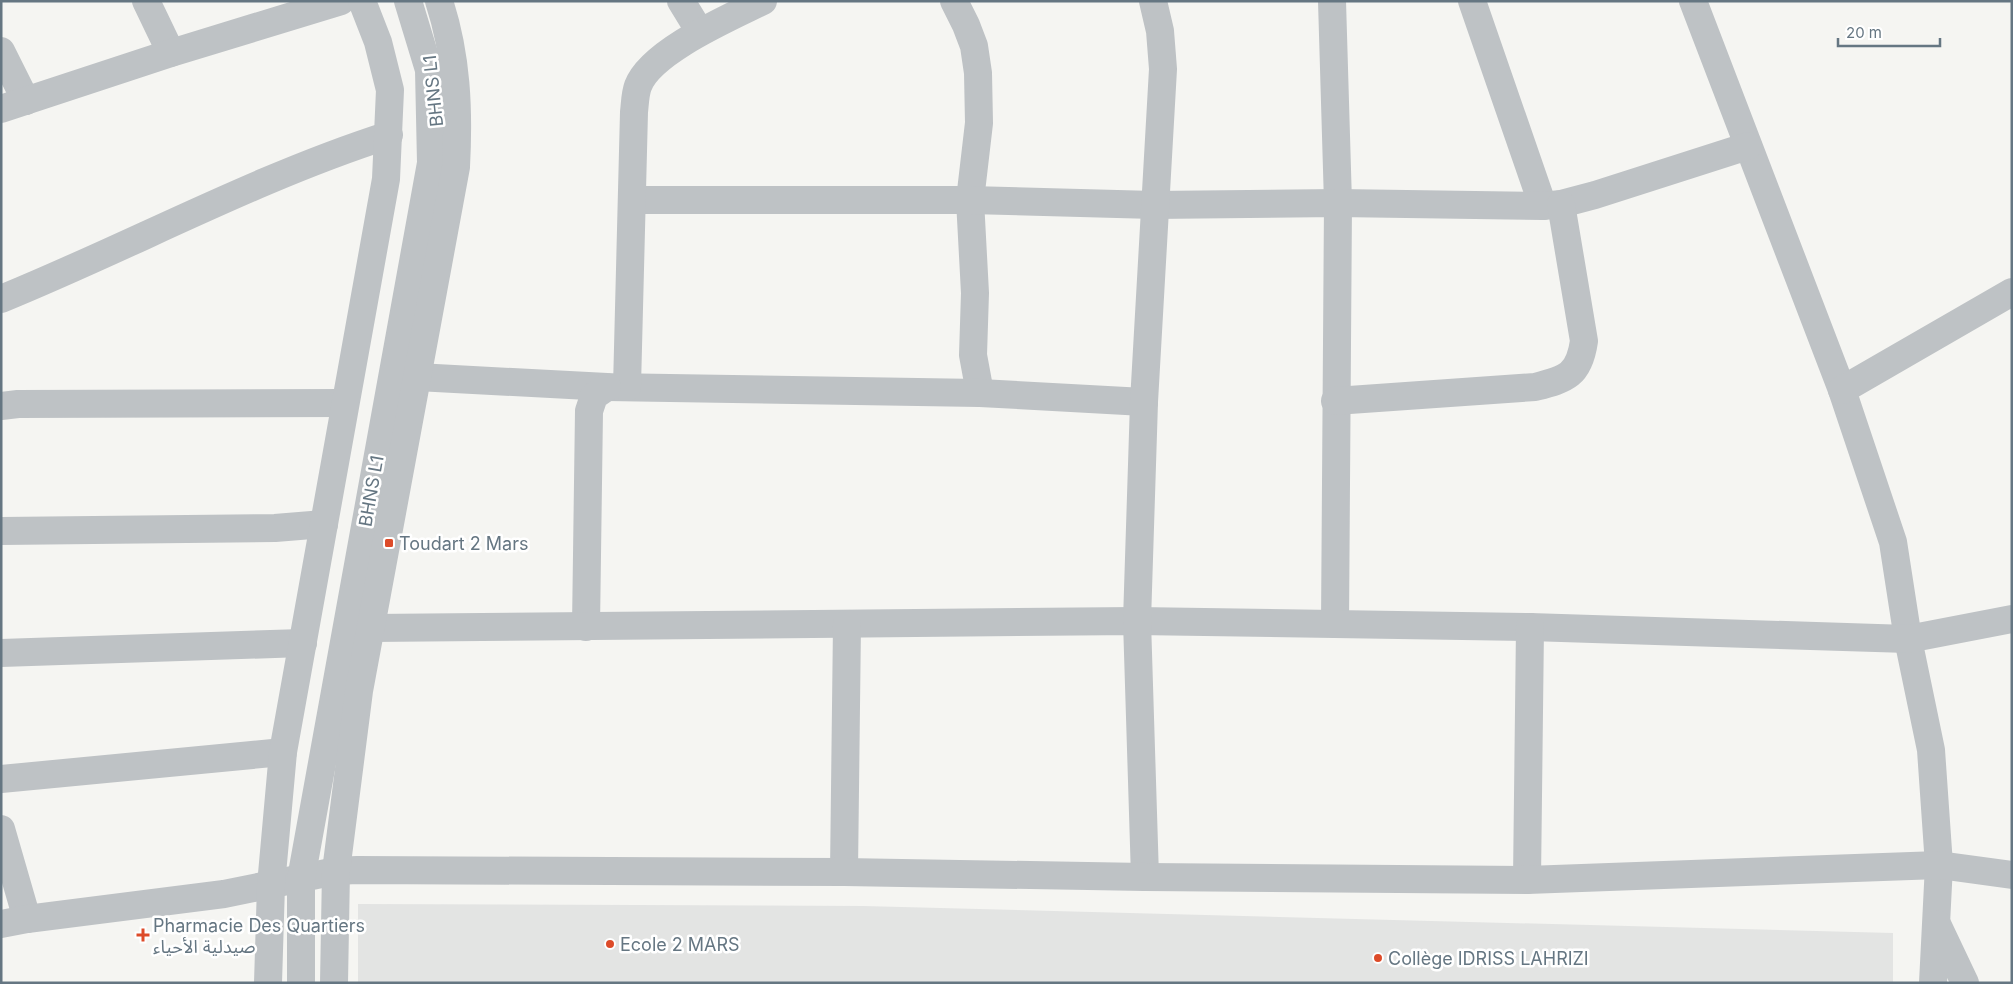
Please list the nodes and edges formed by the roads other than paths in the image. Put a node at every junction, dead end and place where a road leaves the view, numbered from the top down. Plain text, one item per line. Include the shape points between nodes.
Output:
1 (146, 1) edge
2 (341, 1) edge
3 (362, 1) edge
4 (408, 1) edge
5 (415, 1) edge
6 (439, 1) edge
7 (681, 1) edge
8 (763, 1) edge
9 (954, 1) edge
10 (1153, 1) edge
11 (1332, 1) edge
12 (1472, 1) edge
13 (1693, 1) edge
14 (700, 32) junction
15 (1, 51) edge
16 (171, 53) junction
17 (14, 105) edge
18 (389, 135) junction
19 (1748, 146) junction
20 (632, 200) junction
21 (970, 200) junction
22 (1338, 203) junction
23 (1154, 205) junction
24 (1552, 205) junction
25 (2012, 292) edge
26 (1, 299) edge
27 (417, 377) junction
28 (617, 387) junction
29 (1842, 390) junction
30 (980, 393) junction
31 (1144, 402) junction
32 (1335, 402) junction
33 (345, 403) junction
34 (1, 406) edge
35 (324, 524) junction
36 (1, 531) edge
37 (2012, 619) edge
38 (1137, 621) junction
39 (847, 624) junction
40 (1335, 624) junction
41 (1530, 626) junction
42 (586, 627) junction
43 (371, 628) junction
44 (1908, 639) junction
45 (303, 643) junction
46 (1, 653) edge
47 (283, 752) junction
48 (1, 779) edge
49 (1, 829) edge
50 (1939, 865) junction
51 (844, 872) junction
52 (318, 875) junction
53 (2012, 875) edge
54 (1145, 877) junction
55 (1527, 880) junction
56 (271, 885) junction
57 (14, 922) edge
58 (1936, 922) junction
59 (268, 983) edge
60 (301, 983) edge
61 (315, 983) edge
62 (334, 983) edge
63 (1933, 983) edge
64 (1965, 983) edge

1 - 16 street
2 - 16 street
3 - 18 street via 378,42 390,90
4 - 52 street, BHNS L1 via 429,70 431,162
5 - 52 street, BHNS L1 via 432,60 438,109 435,176 428,234 350,645
6 - 27 street via 455,70 456,167
7 - 14 street
8 - 14 street
9 - 21 street via 974,46 978,73 979,123
10 - 23 street via 1160,31 1163,69
11 - 22 street
12 - 24 street
13 - 19 street
14 - 20 street via 654,64 638,86 634,112
15 - 17 street
16 - 17 street
18 - 26 street via 334,153
18 - 33 street via 386,179
19 - 24 street via 1595,195
19 - 29 street
20 - 21 street
20 - 28 street
21 - 23 street
21 - 30 street via 975,293 973,355
22 - 23 street
22 - 24 street
22 - 32 street
23 - 31 street
24 - 32 street via 1584,341 1582,358 1574,371 1558,381 1535,388
25 - 29 street
27 - 28 street
27 - 43 street
28 - 30 street
28 - 42 street via 594,396 589,411
29 - 44 street via 1893,542
30 - 31 street
31 - 38 street
32 - 40 street
33 - 34 street
33 - 35 street
35 - 36 street via 276,528
35 - 45 street
37 - 44 street
38 - 39 street
38 - 40 street
38 - 54 street
39 - 42 street
39 - 51 street
40 - 41 street
41 - 44 street
41 - 55 street
42 - 43 street
43 - 52 street
44 - 50 street via 1931,750
45 - 46 street
45 - 47 street
47 - 48 street
47 - 56 street
49 - 57 street
50 - 53 street
50 - 55 street
50 - 58 street
51 - 52 street
51 - 54 street
52 - 56 street
52 - 60 street, BHNS L1
52 - 61 street, BHNS L1
52 - 62 street
54 - 55 street
56 - 57 street
56 - 59 street
58 - 63 street
58 - 64 street

